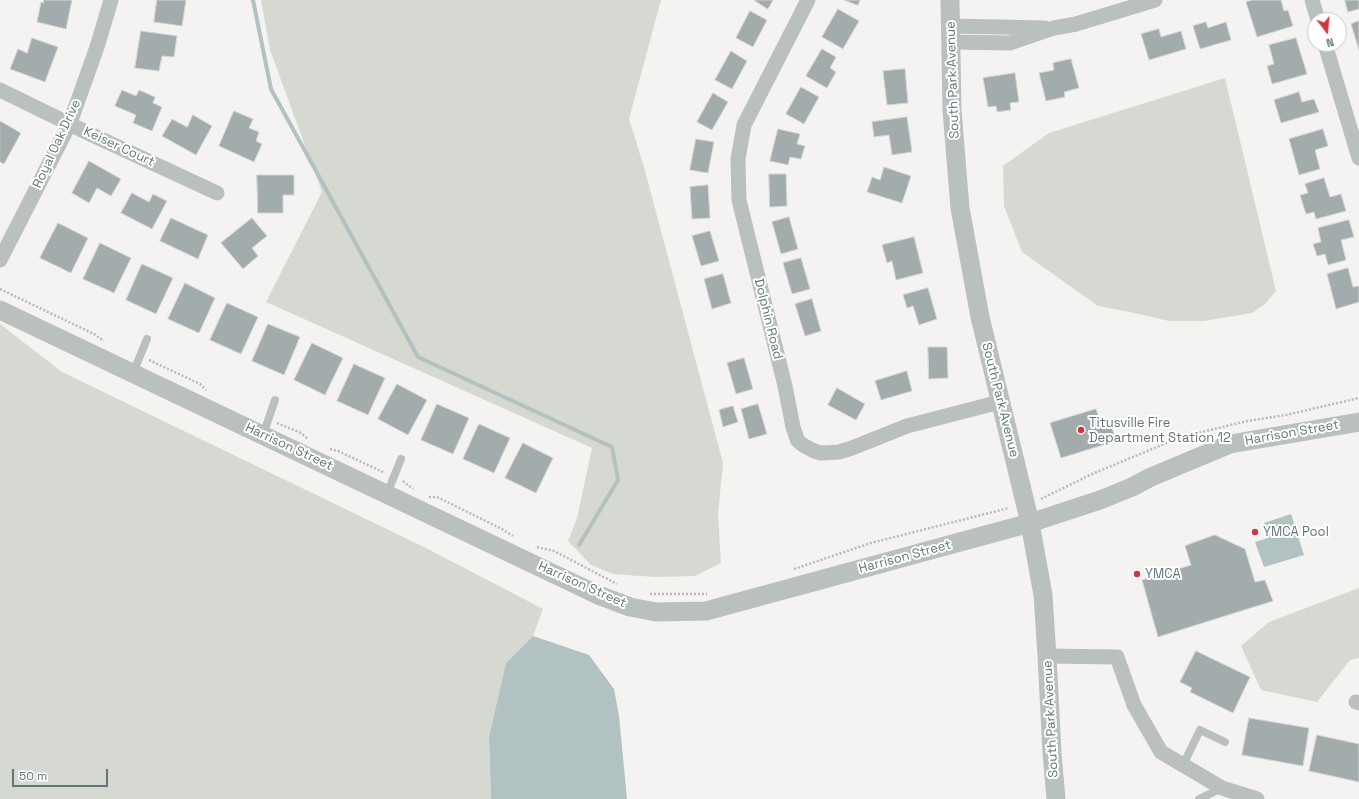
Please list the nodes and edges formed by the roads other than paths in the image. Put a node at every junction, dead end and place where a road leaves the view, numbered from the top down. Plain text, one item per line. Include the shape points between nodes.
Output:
1 (111, 0) edge
2 (808, 0) edge
3 (950, 0) edge
4 (1155, 0) edge
5 (1312, 0) edge
6 (1138, 3) edge
7 (1316, 12) edge
8 (951, 34) junction
9 (1327, 52) edge
10 (0, 90) edge
11 (70, 123) junction
12 (1359, 158) edge
13 (217, 193) dead end
14 (0, 260) edge
15 (0, 310) edge
16 (146, 339) dead end
17 (136, 365) junction
18 (275, 400) dead end
19 (1000, 402) junction
20 (1359, 422) edge
21 (266, 427) junction
22 (401, 459) dead end
23 (390, 485) junction
24 (1030, 523) junction
25 (1048, 656) junction
26 (1226, 742) dead end
27 (1183, 765) junction
28 (1223, 794) edge
29 (1056, 799) edge
30 (1199, 799) edge
31 (1257, 799) edge

1 - 11 street, Royal Oak Drive
2 - 19 street, Dolphin Road via 744,125 738,159 740,200 796,436 803,445 814,451 839,452 907,426
3 - 8 street, South Park Avenue
4 - 6 street
5 - 7 street
6 - 8 street via 1010,44
8 - 19 street, South Park Avenue via 952,110 960,208 980,317
9 - 12 street
10 - 11 street, Keiser Court
11 - 13 street, Keiser Court
11 - 14 street, Royal Oak Drive
15 - 17 street, Harrison Street
16 - 17 lane
17 - 21 street, Harrison Street
18 - 21 lane
19 - 24 street, South Park Avenue
20 - 24 street, Harrison Street via 1230,444 1100,500
21 - 23 street, Harrison Street
22 - 23 lane
23 - 24 street, Harrison Street via 598,595 630,607 656,612 706,611
24 - 25 street, South Park Avenue via 1043,595
25 - 27 street via 1117,657 1134,704 1161,752
25 - 29 street, South Park Avenue
26 - 27 lane via 1200,730
27 - 28 street
28 - 30 lane
28 - 31 street

